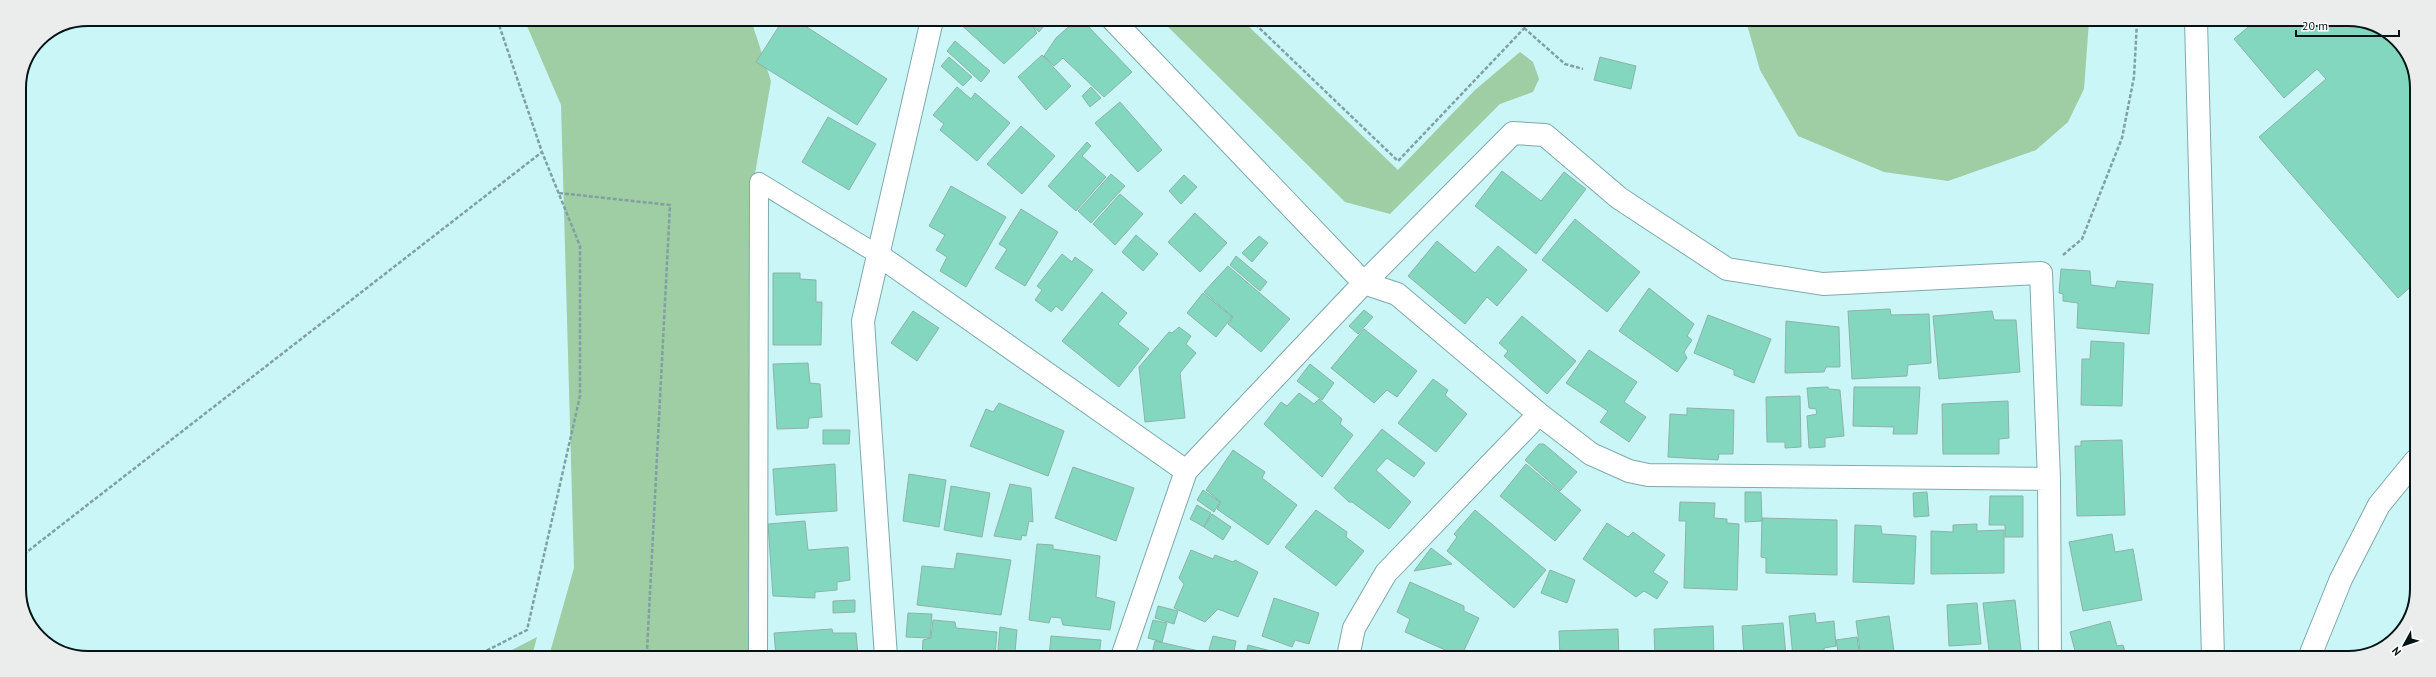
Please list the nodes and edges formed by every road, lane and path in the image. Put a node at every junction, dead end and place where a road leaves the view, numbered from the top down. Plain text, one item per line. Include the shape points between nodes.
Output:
1 (499, 26) edge
2 (931, 26) edge
3 (1119, 26) edge
4 (1257, 26) edge
5 (1521, 26) edge
6 (1527, 26) edge
7 (2137, 26) edge
8 (2196, 26) edge
9 (1524, 29) junction
10 (1583, 69) dead end
11 (542, 152) junction
12 (559, 194) junction
13 (877, 254) junction
14 (2041, 273) junction
15 (1364, 283) junction
16 (1538, 414) junction
17 (2410, 466) edge
18 (1186, 471) junction
19 (2049, 479) junction
20 (26, 553) edge
21 (486, 651) edge
22 (647, 651) edge
23 (758, 651) edge
24 (886, 651) edge
25 (1124, 651) edge
26 (1349, 651) edge
27 (2050, 651) edge
28 (2213, 651) edge
29 (2312, 651) edge

1 - 11 path
2 - 13 street
3 - 15 street
4 - 9 path via 1398,161
5 - 9 path
6 - 9 path
7 - 14 path via 2134,77 2122,138 2082,239
8 - 28 street
9 - 10 path via 1566,64
11 - 12 path
11 - 20 path
12 - 21 path via 580,246 580,396 527,630
12 - 22 path via 670,205
13 - 18 street
13 - 23 lane via 758,182
13 - 24 street via 863,321
14 - 15 street via 1823,284 1727,269 1619,198 1545,135 1513,134
14 - 19 street
15 - 16 street via 1397,294
15 - 18 street
16 - 19 street via 1591,454 1629,471 1648,476
16 - 26 street via 1386,574 1354,628
17 - 29 street via 2379,505 2341,579
18 - 25 street
19 - 27 street

